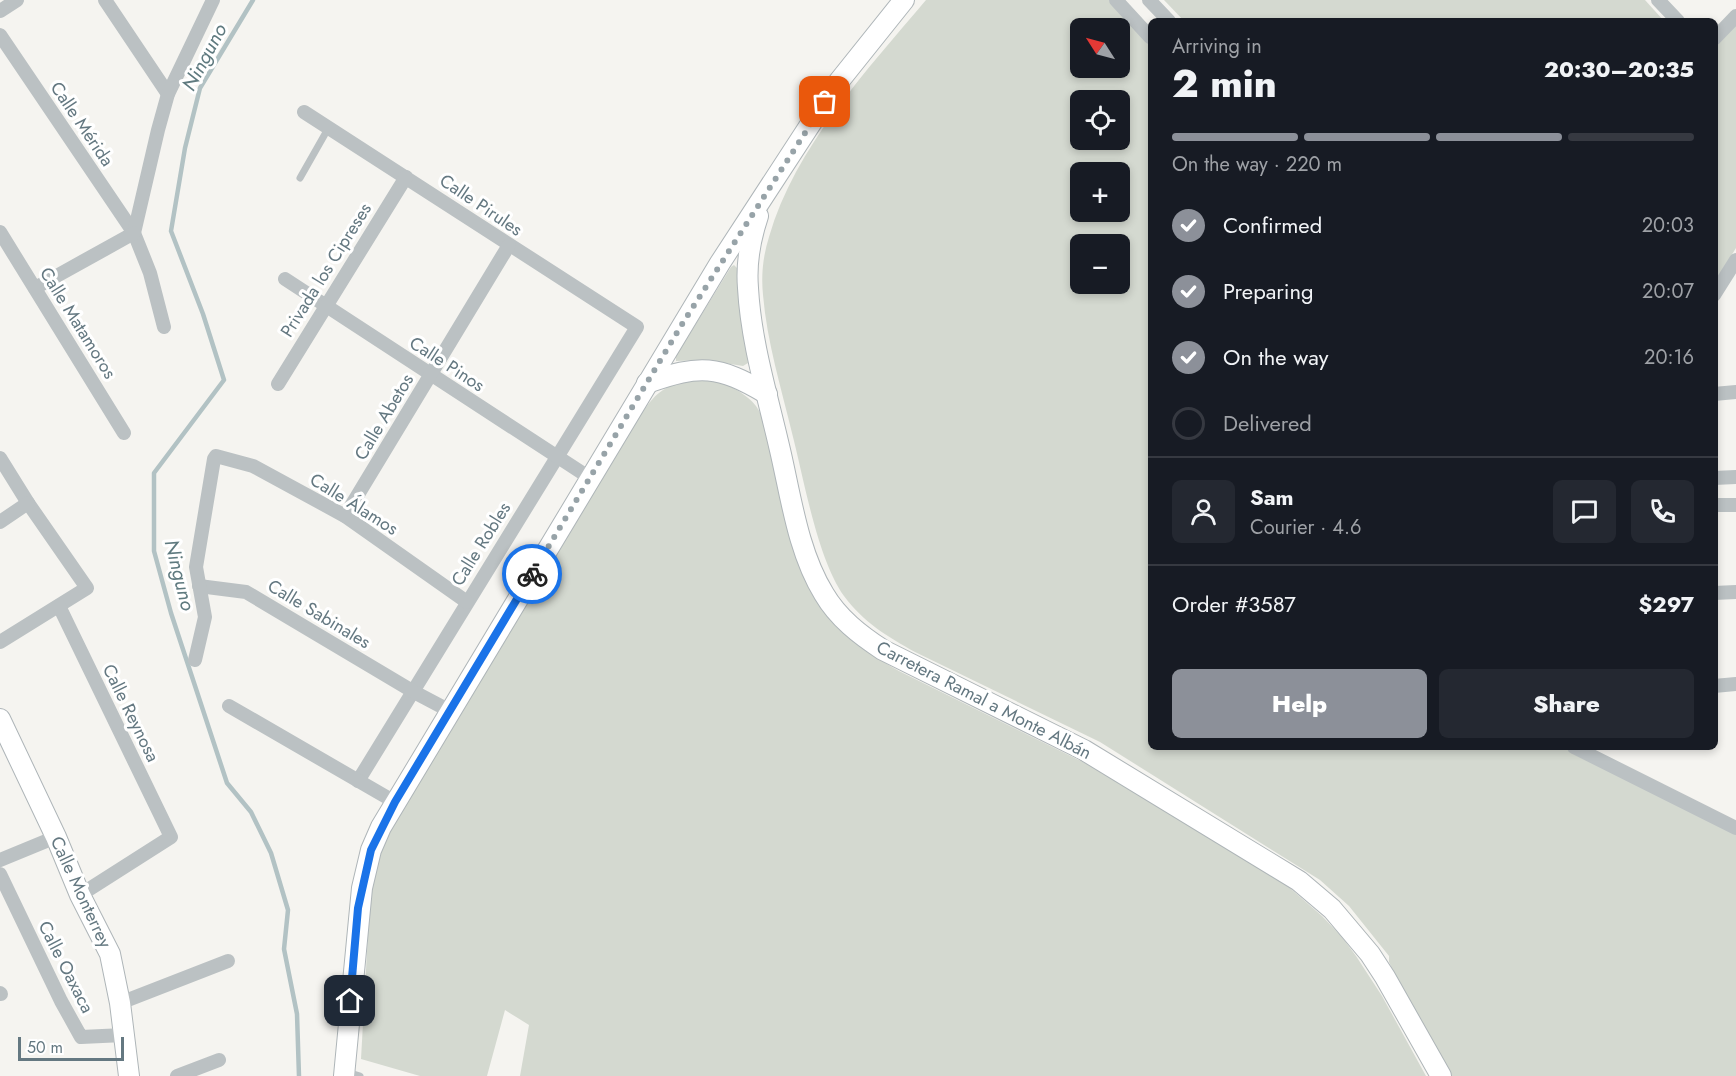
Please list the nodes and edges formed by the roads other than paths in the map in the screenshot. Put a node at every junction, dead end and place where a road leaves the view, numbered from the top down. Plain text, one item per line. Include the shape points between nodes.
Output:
1 (17, 0) edge
2 (105, 0) edge
3 (213, 0) edge
4 (904, 0) edge
5 (1116, 0) edge
6 (1149, 0) edge
7 (1658, 0) edge
8 (0, 11) edge
9 (1736, 16) edge
10 (1166, 18) edge
11 (1675, 18) edge
12 (0, 35) edge
13 (1148, 35) edge
14 (1718, 35) edge
15 (168, 94) junction
16 (304, 112) dead end
17 (330, 128) junction
18 (406, 177) junction
19 (300, 178) dead end
20 (764, 195) junction
21 (0, 232) edge
22 (134, 233) junction
23 (509, 245) junction
24 (1736, 260) edge
25 (285, 279) dead end
26 (35, 288) junction
27 (1718, 289) edge
28 (325, 305) junction
29 (164, 327) dead end
30 (637, 327) joint
31 (431, 375) junction
32 (647, 383) junction
33 (278, 384) dead end
34 (1736, 392) edge
35 (767, 394) junction
36 (1718, 394) edge
37 (124, 433) dead end
38 (557, 456) junction
39 (0, 458) edge
40 (1736, 477) edge
41 (590, 478) junction
42 (1718, 478) edge
43 (28, 503) junction
44 (1736, 505) edge
45 (1718, 506) edge
46 (345, 516) junction
47 (0, 522) edge
48 (199, 585) junction
49 (1736, 592) edge
50 (1718, 593) edge
51 (467, 602) junction
52 (59, 606) junction
53 (0, 642) edge
54 (195, 660) dead end
55 (1736, 684) edge
56 (1718, 686) edge
57 (414, 692) junction
58 (229, 706) dead end
59 (450, 711) junction
60 (0, 719) edge
61 (1580, 750) edge
62 (358, 781) junction
63 (395, 802) junction
64 (1736, 828) edge
65 (56, 837) junction
66 (0, 860) edge
67 (0, 874) edge
68 (80, 895) junction
69 (228, 961) dead end
70 (120, 1003) junction
71 (124, 1035) junction
72 (219, 1060) dead end
73 (349, 1074) edge
74 (129, 1076) edge
75 (177, 1076) edge
76 (1441, 1076) edge

1 - 8 street
2 - 15 street
3 - 15 street
4 - 20 street via 836,86
5 - 13 street
6 - 10 street
7 - 11 street
9 - 14 street
12 - 22 street, Calle Mérida
15 - 22 street
16 - 17 street, Calle Pirules
17 - 18 street, Calle Pirules
17 - 19 lane
18 - 23 street, Calle Pirules
18 - 28 street, Privada los Cipreses
20 - 32 street
20 - 35 street, Carretera Ramal a Monte Albán via 747,268 751,317
21 - 26 street, Calle Matamoros
22 - 26 street
22 - 29 street, Calle Mérida via 150,273
23 - 30 street, Calle Pirules
23 - 31 street, Calle Abetos
24 - 27 street
25 - 28 street, Calle Pinos
26 - 37 street, Calle Matamoros
28 - 31 street, Calle Pinos
28 - 33 street, Privada los Cipreses
30 - 38 street, Calle Robles
31 - 38 street, Calle Pinos
31 - 46 street, Calle Abetos
32 - 35 street via 686,370 719,371
32 - 41 street
34 - 36 street
35 - 76 street, Carretera Ramal a Monte Albán via 807,555 824,595 845,621 883,650 1084,750 1299,881 1332,909 1370,954
38 - 41 street, Calle Pinos
38 - 51 street, Calle Robles
39 - 43 street
40 - 42 street
41 - 59 street
43 - 47 street
43 - 52 street via 87,588
44 - 45 street
46 - 48 street, Calle Álamos via 253,466 216,456 196,567
46 - 51 street, Calle Álamos
48 - 54 street via 205,617
48 - 57 street, Calle Sabinales via 246,592
49 - 50 street
51 - 57 street, Calle Robles
52 - 53 street
52 - 68 street, Calle Reynosa via 171,837
55 - 56 street
57 - 59 street, Calle Sabinales
57 - 62 street, Calle Robles
58 - 62 street
59 - 63 street
60 - 65 street, Calle Monterrey
61 - 64 street
62 - 63 street
63 - 73 street via 371,850 362,888
65 - 66 street
65 - 68 street, Calle Monterrey
67 - 71 street, Calle Oaxaca via 81,1037
68 - 70 street, Calle Monterrey via 110,954
69 - 70 street
70 - 71 street, Calle Monterrey
71 - 74 street, Calle Monterrey
72 - 75 street

